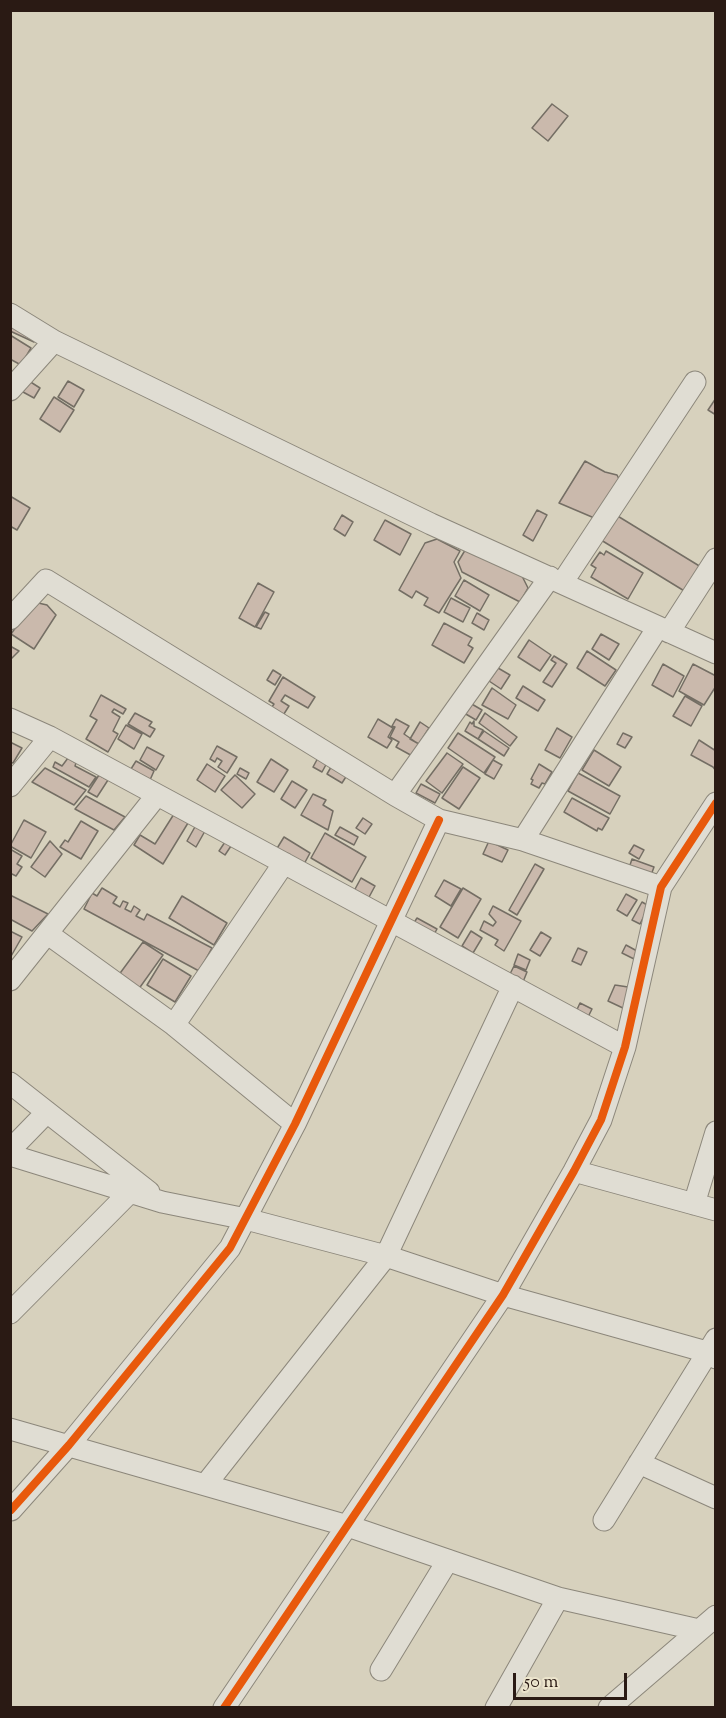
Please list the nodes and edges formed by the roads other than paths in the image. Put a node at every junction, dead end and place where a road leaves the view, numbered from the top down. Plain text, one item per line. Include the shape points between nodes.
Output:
1 (10, 314) edge
2 (54, 341) junction
3 (695, 382) dead end
4 (10, 390) edge
5 (716, 559) edge
6 (556, 580) junction
7 (10, 619) edge
8 (663, 629) junction
9 (716, 653) edge
10 (10, 719) edge
11 (50, 737) junction
12 (10, 786) edge
13 (157, 795) junction
14 (395, 795) junction
15 (716, 803) edge
16 (438, 819) junction
17 (523, 840) junction
18 (284, 863) junction
19 (661, 887) junction
20 (393, 922) junction
21 (48, 934) junction
22 (10, 980) edge
23 (513, 986) junction
24 (174, 1025) junction
25 (625, 1047) junction
26 (10, 1083) edge
27 (47, 1112) junction
28 (296, 1124) junction
29 (716, 1132) edge
30 (10, 1150) edge
31 (10, 1155) edge
32 (574, 1171) junction
33 (135, 1188) junction
34 (694, 1204) junction
35 (716, 1210) edge
36 (246, 1219) junction
37 (386, 1256) junction
38 (503, 1295) junction
39 (10, 1313) edge
40 (713, 1350) edge
41 (10, 1429) edge
42 (69, 1445) junction
43 (639, 1463) junction
44 (206, 1484) junction
45 (716, 1498) edge
46 (11, 1510) edge
47 (604, 1520) dead end
48 (348, 1526) junction
49 (448, 1560) junction
50 (558, 1598) junction
51 (716, 1616) edge
52 (699, 1630) junction
53 (381, 1670) dead end
54 (224, 1707) edge
55 (496, 1707) edge
56 (609, 1707) edge

1 - 2 street
2 - 4 street
2 - 6 street via 431,524
3 - 6 street
5 - 8 street
6 - 8 street
6 - 14 street
7 - 14 street via 46,580
8 - 9 street
8 - 17 street
10 - 11 street
11 - 12 street
11 - 13 street
13 - 18 street
13 - 21 street
14 - 16 street
15 - 19 street
16 - 17 street
16 - 20 street
17 - 19 street
18 - 20 street
18 - 24 street
19 - 25 street
20 - 23 street
20 - 28 street
21 - 22 street
21 - 24 street
23 - 25 street
23 - 37 street
24 - 28 street
25 - 32 street via 601,1120
26 - 27 street
27 - 30 street
27 - 33 street
28 - 36 street
29 - 34 street
31 - 33 street
32 - 34 street
32 - 38 street
33 - 36 street via 162,1203
33 - 39 street
34 - 35 street
36 - 37 street
36 - 42 street via 230,1248
37 - 38 street
37 - 44 street
38 - 40 street
38 - 48 street
40 - 43 street
41 - 42 street
42 - 44 street
42 - 46 street
43 - 45 street
43 - 47 street
44 - 48 street
48 - 49 street
48 - 54 street
49 - 50 street
49 - 53 street
50 - 52 street
50 - 55 street
51 - 52 street
52 - 56 street

